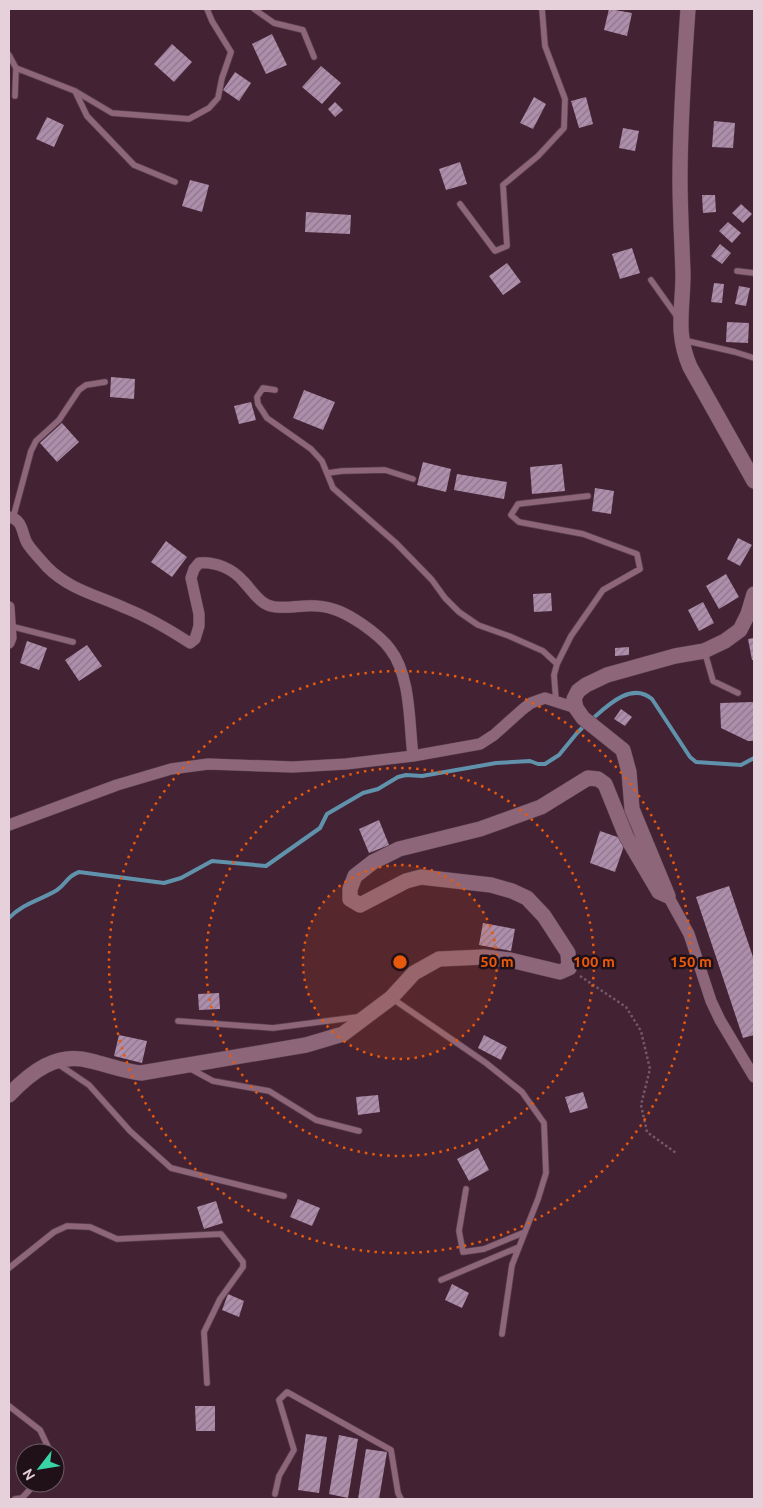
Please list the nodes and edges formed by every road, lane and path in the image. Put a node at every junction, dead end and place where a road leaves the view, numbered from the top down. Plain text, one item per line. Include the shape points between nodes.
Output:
1 (207, 9) edge
2 (254, 9) edge
3 (542, 9) edge
4 (688, 9) edge
5 (9, 56) edge
6 (314, 57) dead end
7 (16, 68) junction
8 (76, 91) junction
9 (15, 96) dead end
10 (175, 182) dead end
11 (460, 204) dead end
12 (737, 271) dead end
13 (754, 273) edge
14 (651, 280) dead end
15 (680, 322) junction
16 (681, 339) junction
17 (754, 358) edge
18 (105, 382) dead end
19 (275, 390) dead end
20 (328, 473) junction
21 (413, 479) dead end
22 (754, 481) edge
23 (588, 496) dead end
24 (11, 518) edge
25 (754, 594) edge
26 (9, 607) edge
27 (10, 626) junction
28 (73, 642) dead end
29 (9, 643) edge
30 (704, 651) junction
31 (557, 664) junction
32 (738, 693) dead end
33 (556, 701) junction
34 (583, 717) junction
35 (413, 756) junction
36 (9, 825) edge
37 (668, 896) junction
38 (568, 968) junction
39 (391, 998) junction
40 (368, 1016) junction
41 (178, 1021) dead end
42 (54, 1062) junction
43 (185, 1066) junction
44 (754, 1077) edge
45 (9, 1095) edge
46 (359, 1131) dead end
47 (676, 1153) dead end
48 (466, 1189) dead end
49 (284, 1196) dead end
50 (525, 1232) junction
51 (519, 1247) junction
52 (9, 1268) edge
53 (441, 1280) dead end
54 (502, 1334) dead end
55 (207, 1383) dead end
56 (9, 1406) edge
57 (46, 1443) edge
58 (27, 1493) edge
59 (276, 1494) dead end
60 (16, 1499) edge
61 (401, 1499) edge

1 - 8 lane via 231,52 218,98 209,108 189,119 112,113
2 - 6 lane via 274,24 303,30
3 - 11 lane via 545,46 565,99 564,128 538,156 503,185 507,246 496,251
4 - 15 street via 682,87 683,276
5 - 7 lane
7 - 8 lane
7 - 9 lane
8 - 10 lane via 87,116 134,165
12 - 13 lane
14 - 15 lane
15 - 16 street
16 - 17 lane
16 - 22 street via 690,367
18 - 24 lane via 86,385 79,390 59,420 36,441
19 - 20 lane via 263,388 256,397 258,404 267,418 311,449
20 - 21 lane via 386,470
20 - 31 lane via 334,488 396,543 459,612 478,624 543,651
23 - 31 lane via 518,504 511,515 519,522 583,534 637,554 640,569 603,590 571,636
24 - 35 street via 21,524 27,543 68,584 126,608 190,643 199,626 192,578 199,562 221,566 238,575 264,604 272,607 316,606 346,612 390,649 399,665 405,680
25 - 30 street via 740,630
26 - 27 street
27 - 28 lane
27 - 29 street
30 - 32 lane via 713,681
30 - 34 street via 607,675 586,685 574,699
31 - 33 lane via 554,675
33 - 34 street
33 - 35 street via 545,698 531,703 480,744
34 - 37 street via 623,750 629,772 632,809
35 - 36 street via 293,767 208,764 171,769 82,797
37 - 38 street via 659,892 626,836 605,784 588,778 541,807 480,829 399,849 355,876 350,899 360,905 406,881 421,877 491,885 512,891 527,898 544,916 568,953
37 - 44 street via 689,934 720,1020
38 - 39 street via 560,972 484,957 439,959 414,972
38 - 47 path via 626,1007 641,1031 650,1069 641,1105 647,1132
39 - 40 street
39 - 50 lane via 486,1063 522,1092 544,1123 546,1173
40 - 41 lane via 273,1028
40 - 43 street via 343,1034 306,1045
42 - 43 street via 69,1058 88,1060 140,1074
42 - 45 street via 40,1067
42 - 49 lane via 89,1085 171,1168
43 - 46 lane via 213,1080 269,1091 316,1120
48 - 50 lane via 459,1231 463,1252 484,1249
50 - 51 lane
51 - 53 lane
51 - 54 lane via 512,1265
52 - 55 lane via 54,1232 67,1226 90,1227 117,1239 221,1234 243,1262 243,1267 220,1299 204,1332
56 - 57 lane via 40,1430
58 - 60 lane
59 - 61 lane via 279,1476 294,1450 279,1400 287,1392 391,1450

